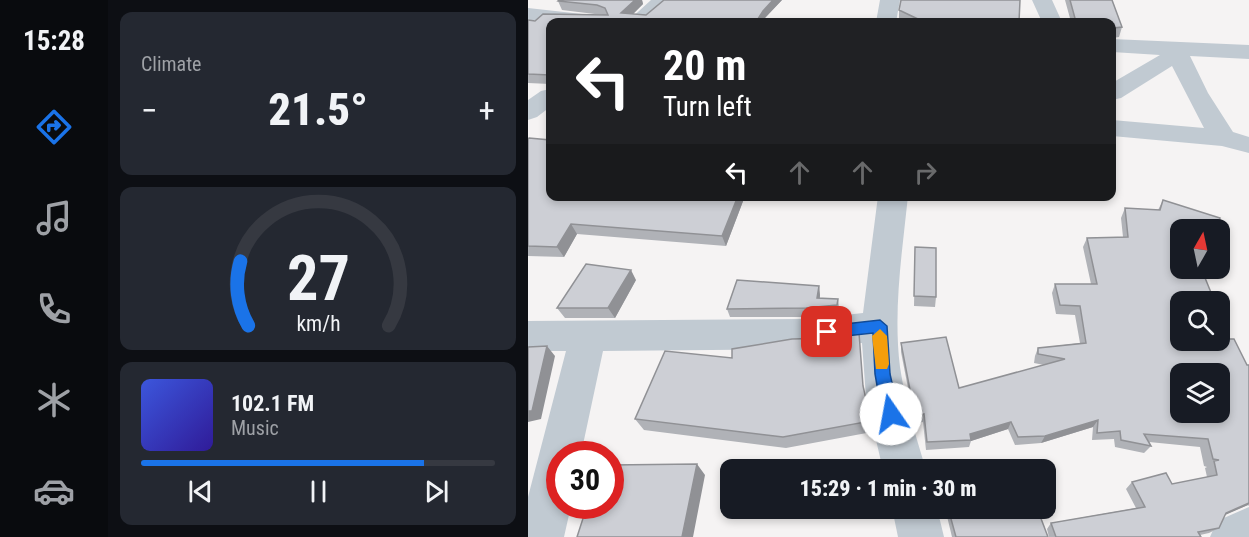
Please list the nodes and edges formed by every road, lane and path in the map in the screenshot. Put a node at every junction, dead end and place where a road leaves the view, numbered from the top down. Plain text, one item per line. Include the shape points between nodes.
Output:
1 (663, 0) edge
2 (890, 0) edge
3 (1042, 0) edge
4 (528, 14) edge
5 (564, 18) edge
6 (641, 18) edge
7 (887, 18) edge
8 (1050, 18) edge
9 (1116, 46) edge
10 (1176, 51) junction
11 (1249, 52) edge
12 (1116, 90) edge
13 (546, 99) edge
14 (528, 112) edge
15 (1116, 128) edge
16 (1223, 138) junction
17 (1249, 145) edge
18 (892, 201) edge
19 (880, 326) junction
20 (528, 336) edge
21 (588, 336) junction
22 (901, 459) edge
23 (917, 519) edge
24 (1249, 530) edge
25 (541, 537) edge
26 (921, 537) edge
27 (1233, 537) edge

1 - 6 street
2 - 7 street
3 - 8 street
4 - 5 street
9 - 10 street
10 - 11 street
10 - 12 street
10 - 16 street
13 - 14 street
15 - 16 street
16 - 17 street
18 - 19 street
19 - 21 street via 808,334
19 - 22 street via 882,374
20 - 21 street
21 - 25 street
23 - 26 street
24 - 27 street

